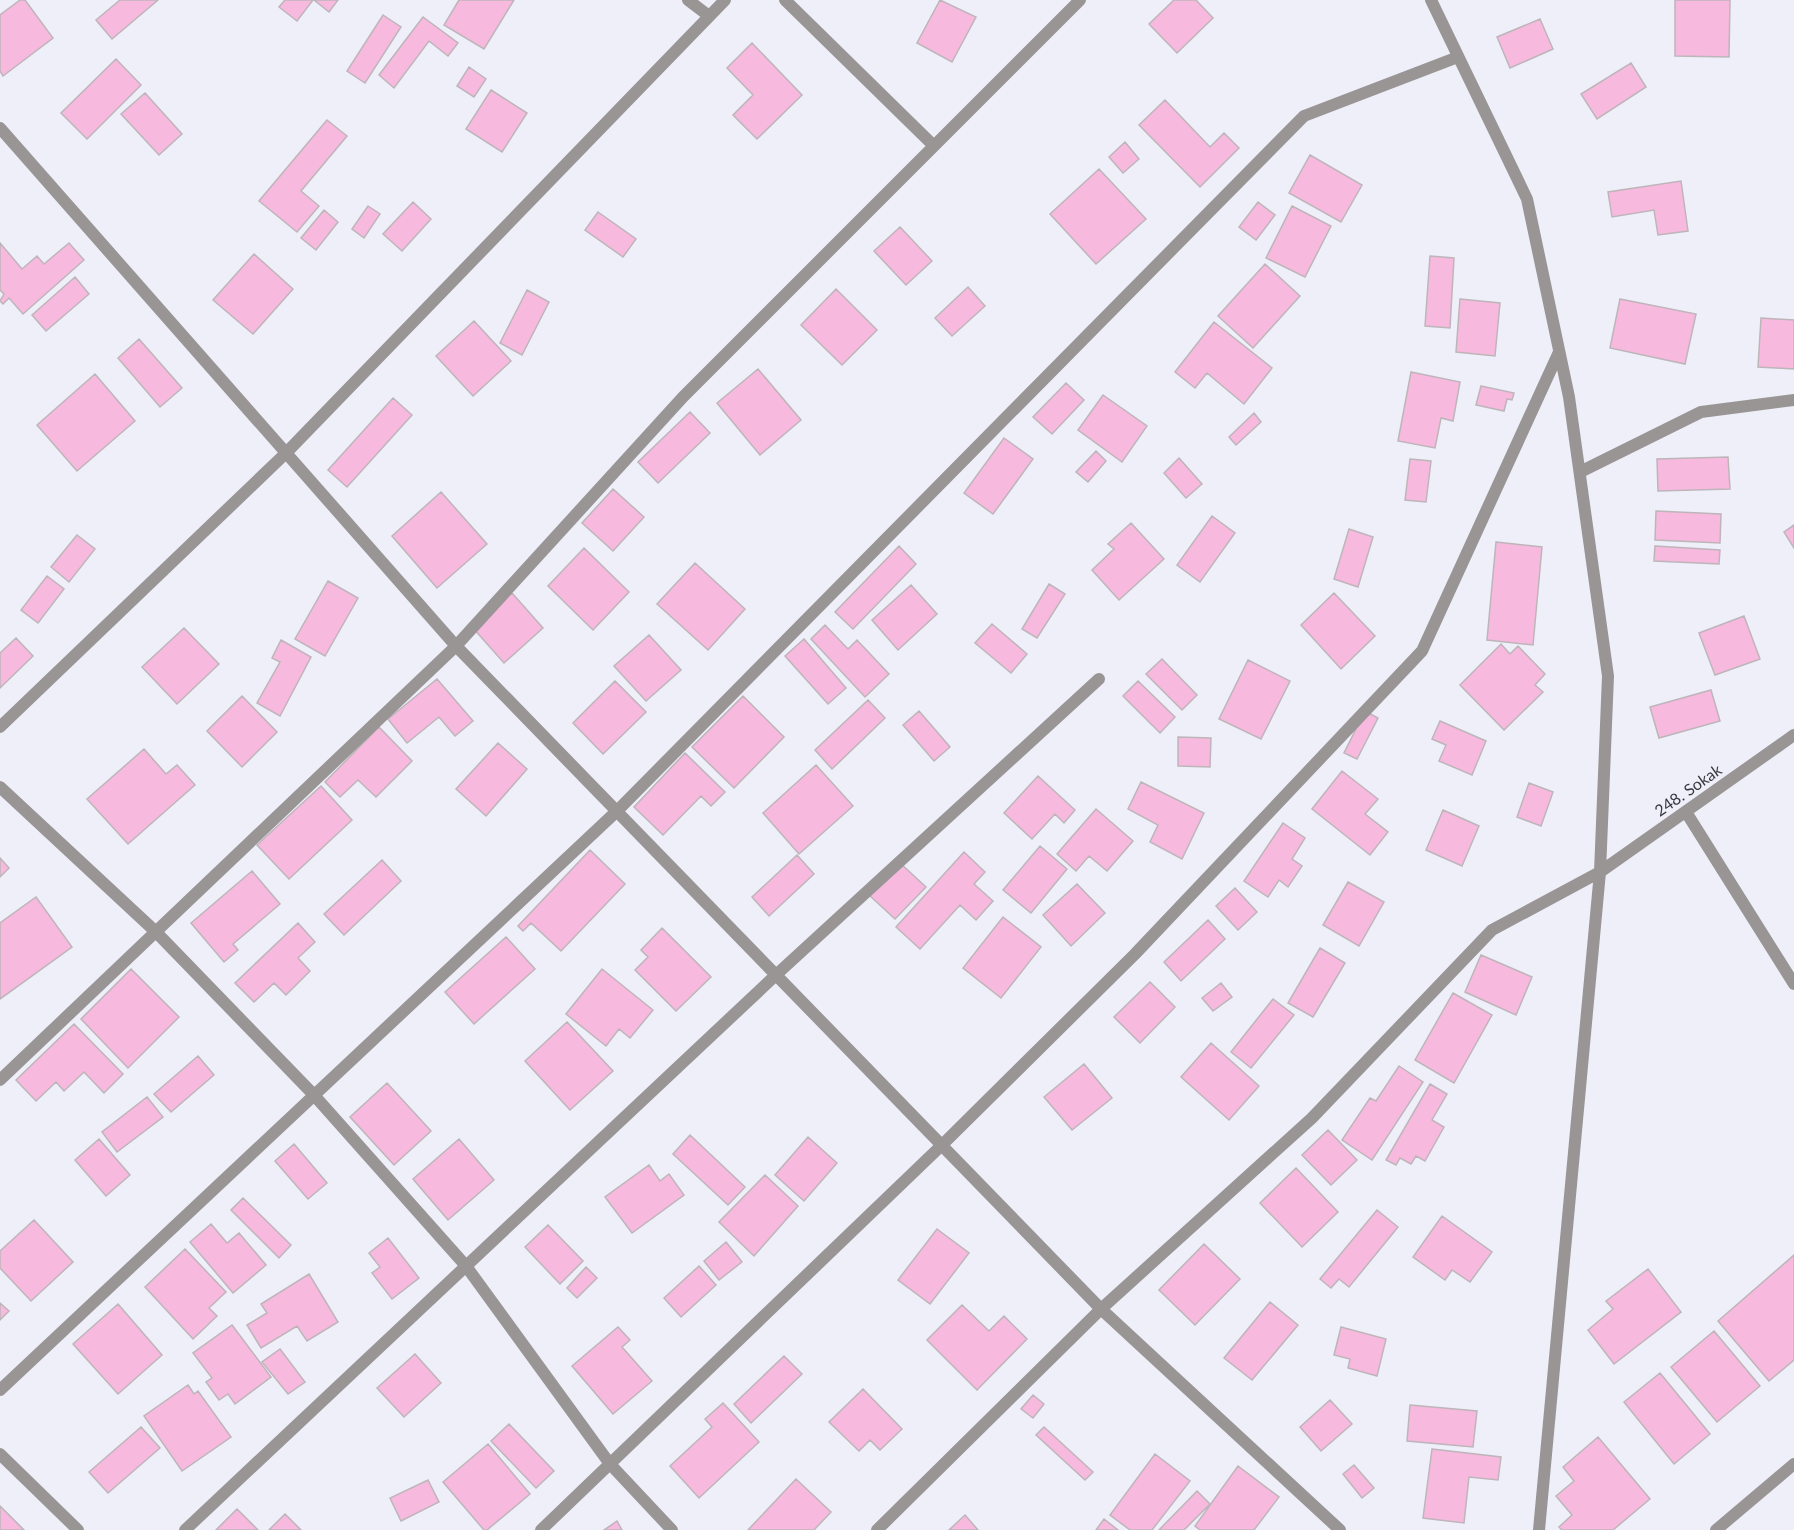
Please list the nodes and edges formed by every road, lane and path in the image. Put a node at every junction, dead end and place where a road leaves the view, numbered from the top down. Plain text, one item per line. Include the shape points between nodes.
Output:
1 (688, 0) edge
2 (725, 0) edge
3 (785, 0) edge
4 (1080, 0) edge
5 (1431, 0) edge
6 (709, 16) junction
7 (1458, 57) junction
8 (0, 128) edge
9 (934, 146) junction
10 (1559, 352) junction
11 (1794, 400) edge
12 (286, 453) junction
13 (1580, 472) junction
14 (456, 646) junction
15 (1099, 678) dead end
16 (0, 728) edge
17 (1794, 735) edge
18 (0, 787) edge
19 (617, 811) junction
20 (1686, 812) junction
21 (1600, 872) junction
22 (156, 932) junction
23 (777, 974) junction
24 (1794, 984) edge
25 (0, 1080) edge
26 (313, 1094) junction
27 (943, 1144) junction
28 (466, 1266) junction
29 (1101, 1309) junction
30 (0, 1390) edge
31 (0, 1454) edge
32 (610, 1464) junction
33 (1794, 1464) edge
34 (78, 1530) edge
35 (185, 1530) edge
36 (541, 1530) edge
37 (672, 1530) edge
38 (878, 1530) edge
39 (1340, 1530) edge
40 (1539, 1530) edge
41 (1716, 1530) edge

1 - 6 street
2 - 6 street
3 - 9 street
4 - 9 street
5 - 7 street
6 - 12 street
7 - 10 street via 1527,199
7 - 19 street via 1304,116
8 - 12 street
9 - 14 street via 683,397
10 - 13 street
10 - 27 street via 1422,651 1135,954
11 - 13 street via 1701,412
12 - 14 street
12 - 16 street
13 - 21 street via 1608,676
14 - 19 street
14 - 22 street
15 - 23 street
17 - 20 street, 248. Sokak
18 - 22 street
19 - 23 street
19 - 26 street
20 - 21 street, 248. Sokak
20 - 24 street
21 - 29 street, 248. Sokak via 1492,930 1312,1118
21 - 40 street
22 - 25 street
22 - 26 street
23 - 27 street
23 - 28 street
26 - 28 street
26 - 30 street
27 - 29 street
27 - 32 street
28 - 32 street
28 - 35 street
29 - 38 street, 248. Sokak
29 - 39 street
31 - 34 street
32 - 36 street
32 - 37 street
33 - 41 street

